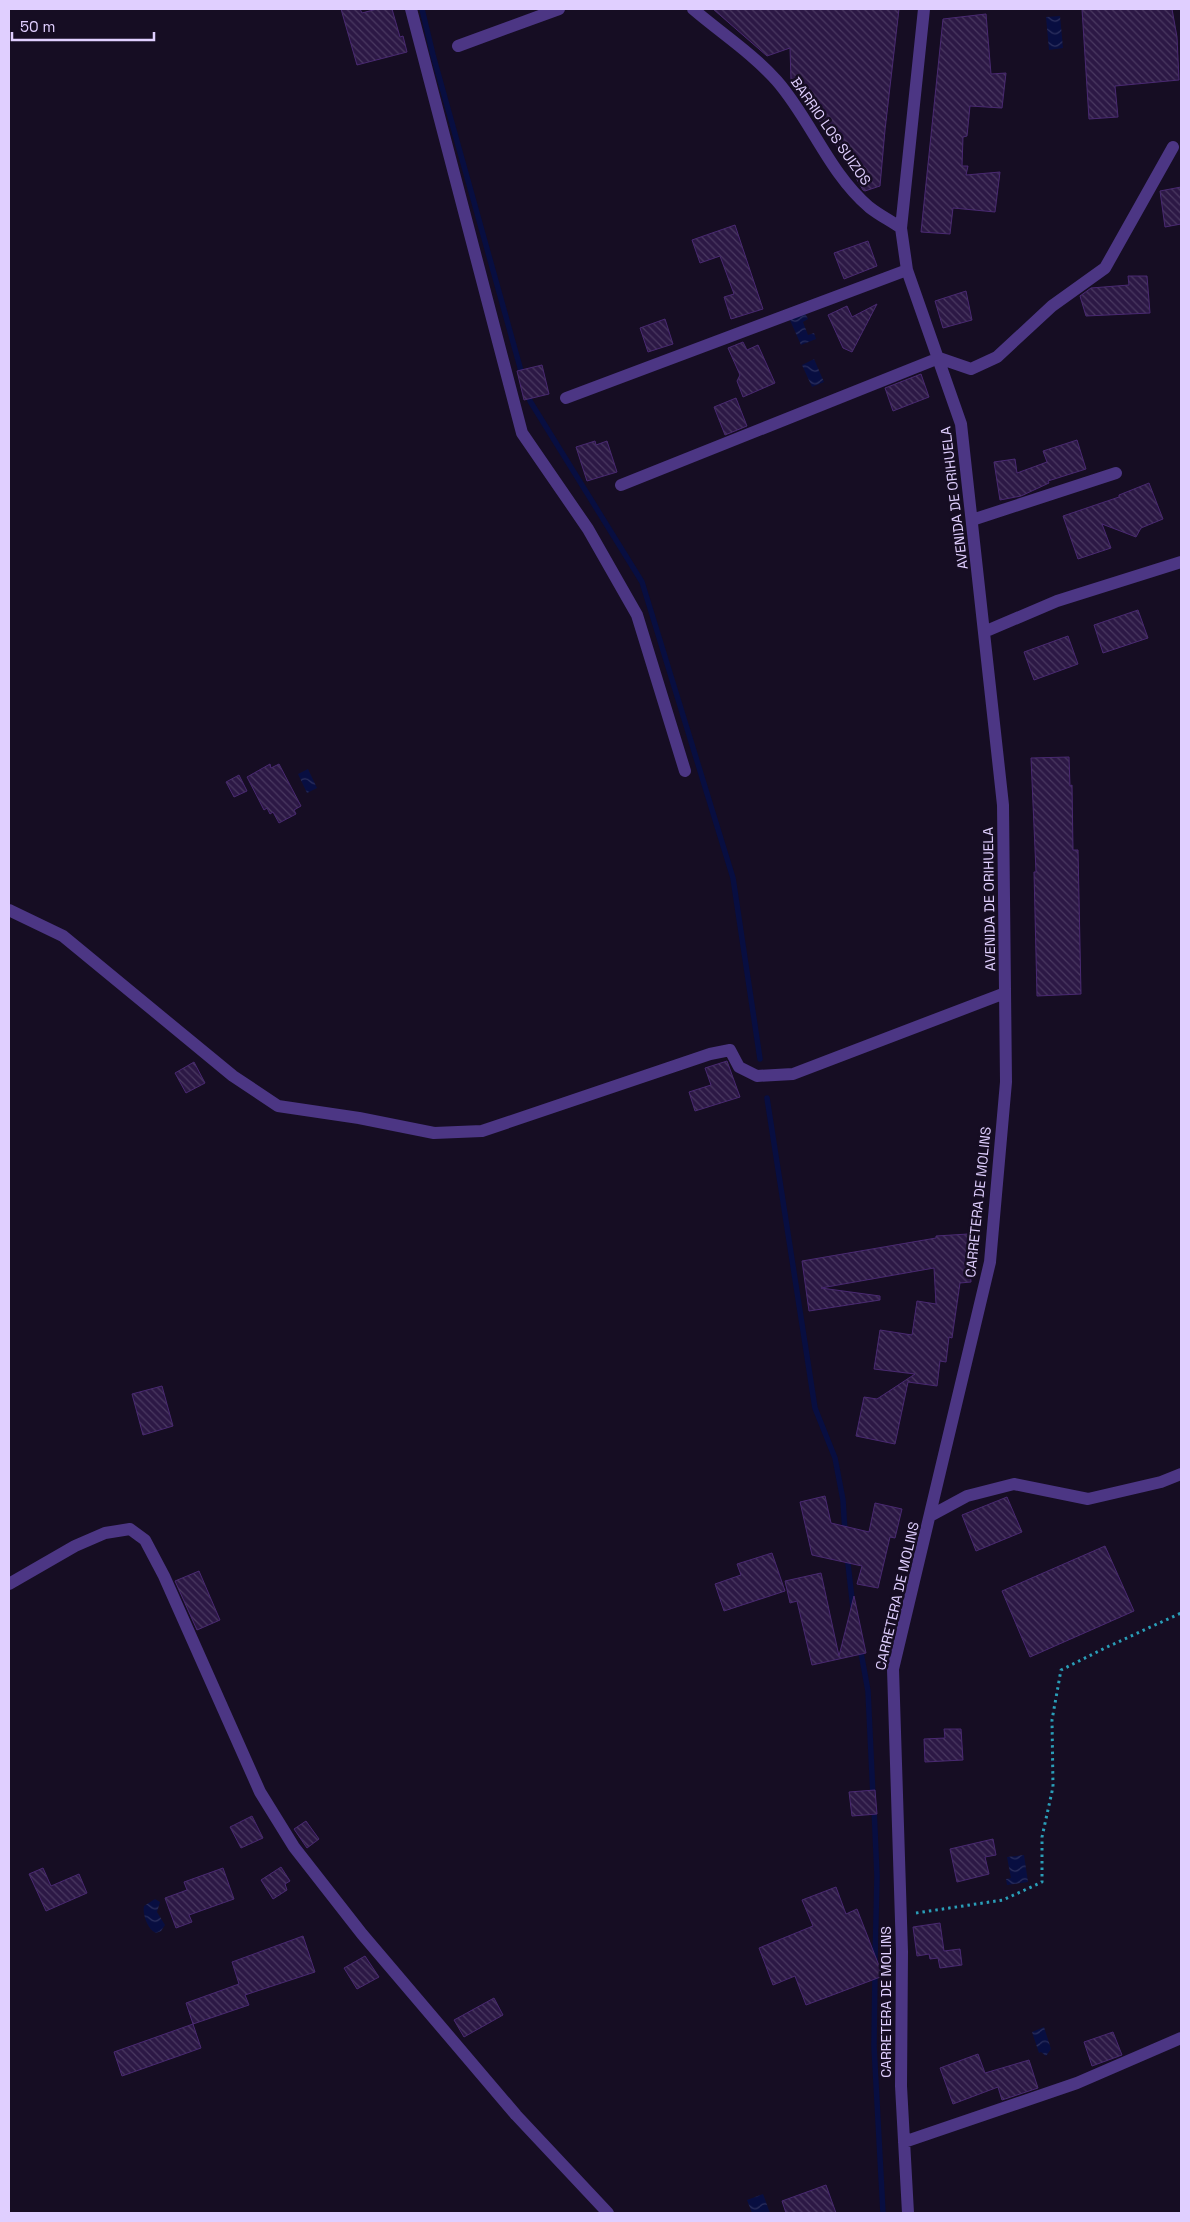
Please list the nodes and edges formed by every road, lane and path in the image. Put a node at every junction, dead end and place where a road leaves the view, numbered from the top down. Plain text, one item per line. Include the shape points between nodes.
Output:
1 (411, 9) edge
2 (559, 9) edge
3 (694, 9) edge
4 (925, 9) edge
5 (458, 46) dead end
6 (1173, 147) dead end
7 (901, 228) junction
8 (907, 270) junction
9 (939, 358) junction
10 (566, 398) dead end
11 (1116, 472) dead end
12 (622, 485) dead end
13 (972, 520) junction
14 (1181, 562) edge
15 (984, 632) junction
16 (685, 771) dead end
17 (9, 910) edge
18 (1005, 992) junction
19 (1181, 1474) edge
20 (930, 1516) junction
21 (9, 1584) edge
22 (1181, 1614) edge
23 (901, 1916) junction
24 (1181, 2038) edge
25 (904, 2142) junction
26 (608, 2213) edge
27 (908, 2213) edge

1 - 16 street via 522,433 588,528 637,615
2 - 5 street
3 - 7 street, BARRIO LOS SUIZOS via 751,55 778,82 853,191 869,207
4 - 7 street, AVENIDA DE ORIHUELA
6 - 9 street via 1105,268 1052,306 997,356 971,369
7 - 8 street, AVENIDA DE ORIHUELA
8 - 9 street, AVENIDA DE ORIHUELA
8 - 10 street
9 - 12 street
9 - 13 street, AVENIDA DE ORIHUELA via 961,424
11 - 13 street
13 - 15 street, AVENIDA DE ORIHUELA
14 - 15 street via 1057,601
15 - 18 street, AVENIDA DE ORIHUELA via 1003,805
17 - 18 street via 63,936 233,1076 278,1106 434,1132 482,1131 730,1050 739,1067 757,1076 793,1074
18 - 20 street, CARRETERA DE MOLINS via 1006,1082 990,1262
19 - 20 street via 1161,1482 1088,1499 1014,1484 967,1496
20 - 23 street, CARRETERA DE MOLINS via 893,1669
21 - 26 street via 105,1532 130,1529 146,1540 260,1792 294,1847 362,1934 516,2116
22 - 23 path via 1062,1670 1052,1720 1053,1787 1042,1837 1042,1882 1003,1900
23 - 25 street, CARRETERA DE MOLINS
24 - 25 street via 1077,2083
25 - 27 street, CARRETERA DE MOLINS

